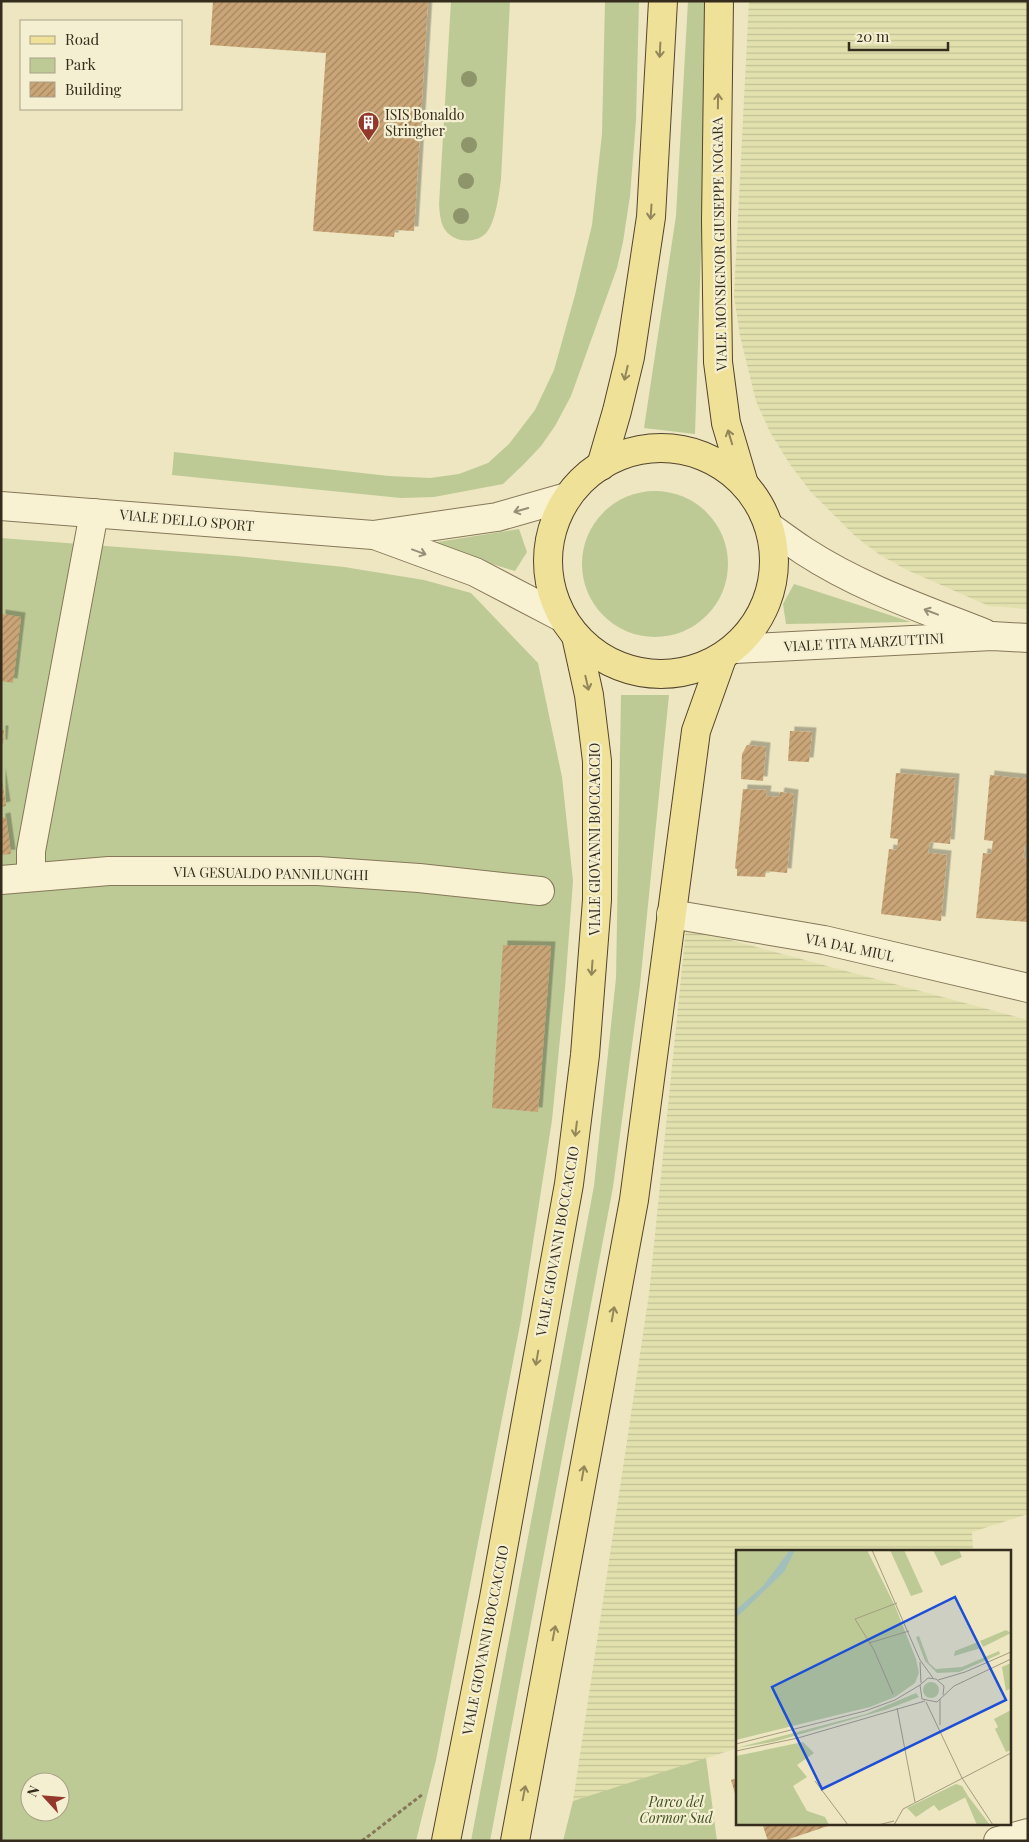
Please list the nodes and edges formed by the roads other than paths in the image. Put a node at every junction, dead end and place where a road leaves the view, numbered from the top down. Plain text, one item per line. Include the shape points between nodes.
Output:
1 (662, 1) edge
2 (719, 1) edge
3 (601, 466) junction
4 (744, 484) junction
5 (567, 497) junction
6 (1, 506) edge
7 (94, 513) junction
8 (770, 526) junction
9 (373, 535) junction
10 (570, 627) junction
11 (992, 636) junction
12 (1028, 638) edge
13 (729, 653) junction
14 (31, 877) junction
15 (1, 880) edge
16 (540, 891) dead end
17 (671, 914) junction
18 (1028, 988) edge
19 (1028, 1833) edge
20 (446, 1841) edge
21 (514, 1841) edge
22 (998, 1841) edge

1 -> 3 main road via 651,217 630,357
4 -> 2 main road, VIALE MONSIGNOR GIUSEPPE NOGARA via 726,423 718,362
3 - 4 main road, VIALE GIOVANNI BOCCACCIO via 622,455 653,448 677,449 696,452 718,463
3 - 5 main road, VIALE GIOVANNI BOCCACCIO
4 - 8 main road
5 -> 9 street, VIALE DELLO SPORT via 497,517
5 - 10 main road, VIALE GIOVANNI BOCCACCIO via 556,519 548,572 555,600
6 - 7 street, VIALE DELLO SPORT
7 - 9 street, VIALE DELLO SPORT
7 - 14 street via 31,851
11 -> 8 street, VIALE TITA MARZUTTINI via 856,580 805,552
8 - 13 main road via 775,565 767,602
9 -> 10 street, VIALE DELLO SPORT via 475,572
10 - 13 main road via 586,646 611,663 649,674 696,669
10 -> 20 main road, VIALE GIOVANNI BOCCACCIO via 590,695 597,760 597,900 585,1055 569,1184
11 - 12 street, VIALE TITA MARZUTTINI
11 - 13 street, VIALE TITA MARZUTTINI
13 - 17 main road via 696,731
14 - 15 street, VIA GESUALDO PANNILUNGHI
14 - 16 street, VIA GESUALDO PANNILUNGHI via 109,872 318,871
17 - 18 street, VIA DAL MIUL via 824,940
21 -> 17 main road via 634,1200
19 - 22 street

